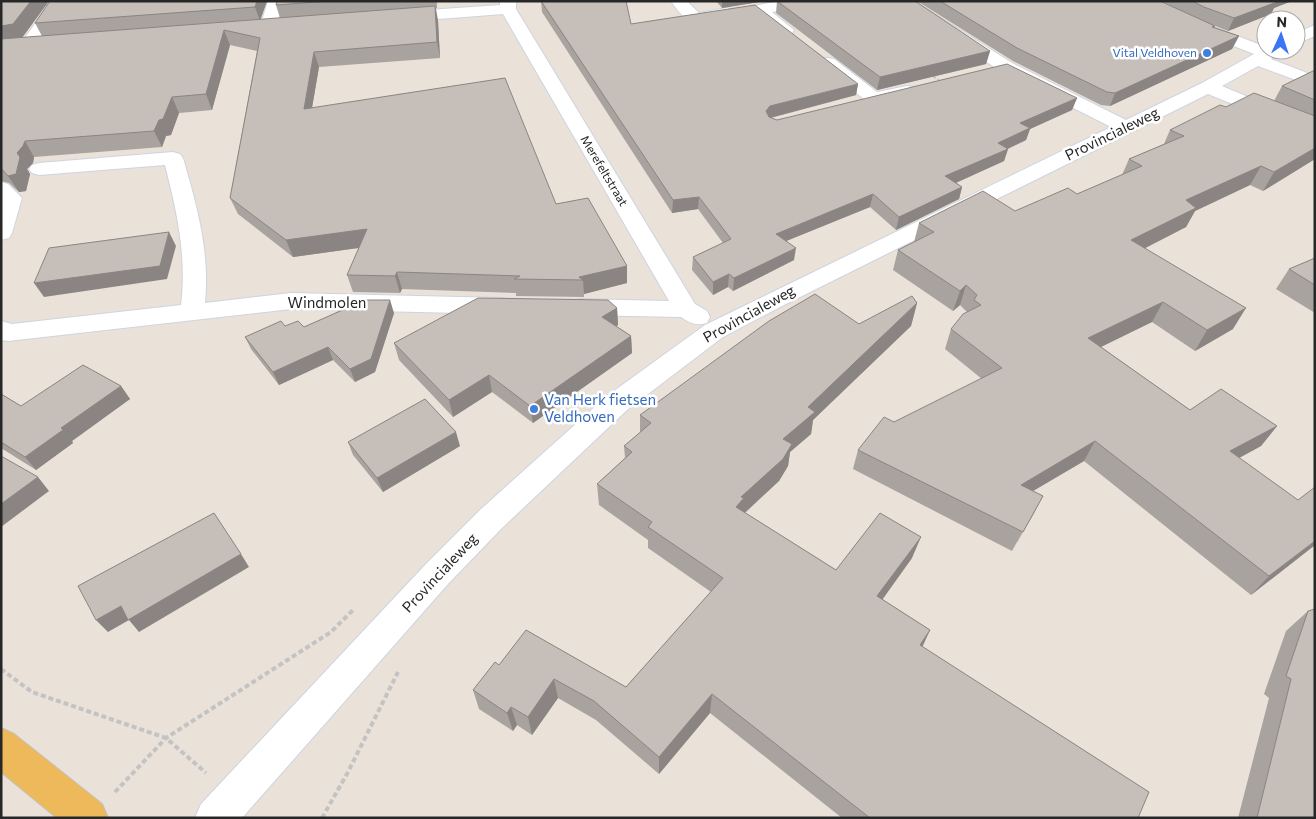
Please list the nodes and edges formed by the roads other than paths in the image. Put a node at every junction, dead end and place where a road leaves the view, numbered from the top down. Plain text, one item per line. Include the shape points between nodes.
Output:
1 (59, 1) edge
2 (276, 1) edge
3 (678, 1) edge
4 (812, 1) edge
5 (903, 1) edge
6 (1144, 1) edge
7 (508, 5) edge
8 (457, 7) edge
9 (758, 8) junction
10 (387, 18) edge
11 (288, 26) edge
12 (268, 27) junction
13 (249, 29) edge
14 (800, 41) edge
15 (46, 44) edge
16 (27, 46) junction
17 (10, 47) edge
18 (1256, 50) edge
19 (816, 53) edge
20 (1256, 60) edge
21 (1276, 60) edge
22 (1006, 67) junction
23 (988, 71) edge
24 (942, 82) edge
25 (1315, 82) edge
26 (1208, 87) junction
27 (1126, 127) junction
28 (1315, 132) edge
29 (39, 169) dead end
30 (1, 188) edge
31 (1, 233) edge
32 (524, 306) edge
33 (553, 307) edge
34 (686, 309) junction
35 (192, 312) junction
36 (1, 329) edge
37 (714, 331) junction
38 (1, 747) edge
39 (99, 808) edge
40 (215, 818) edge

1 - 16 street
2 - 12 street
3 - 9 street via 695,18
4 - 9 street
5 - 22 street
6 - 18 street
7 - 8 street
7 - 34 street, Merefeltstraat
8 - 10 street
9 - 14 street
11 - 12 street
12 - 13 street
15 - 16 street
16 - 17 street
19 - 24 street via 865,101
20 - 26 street, Provincialeweg
21 - 25 street
22 - 23 street
22 - 27 street
26 - 27 street, Provincialeweg
26 - 28 street
27 - 37 street, Provincialeweg via 775,298
29 - 35 street via 173,158 192,227 196,286
30 - 31 street via 11,198
32 - 35 street, Windmolen via 292,301
33 - 34 street
34 - 37 street, Merefeltstraat
35 - 36 street, Windmolen via 8,333
37 - 40 street, Provincialeweg via 617,403 491,519
38 - 39 main road

